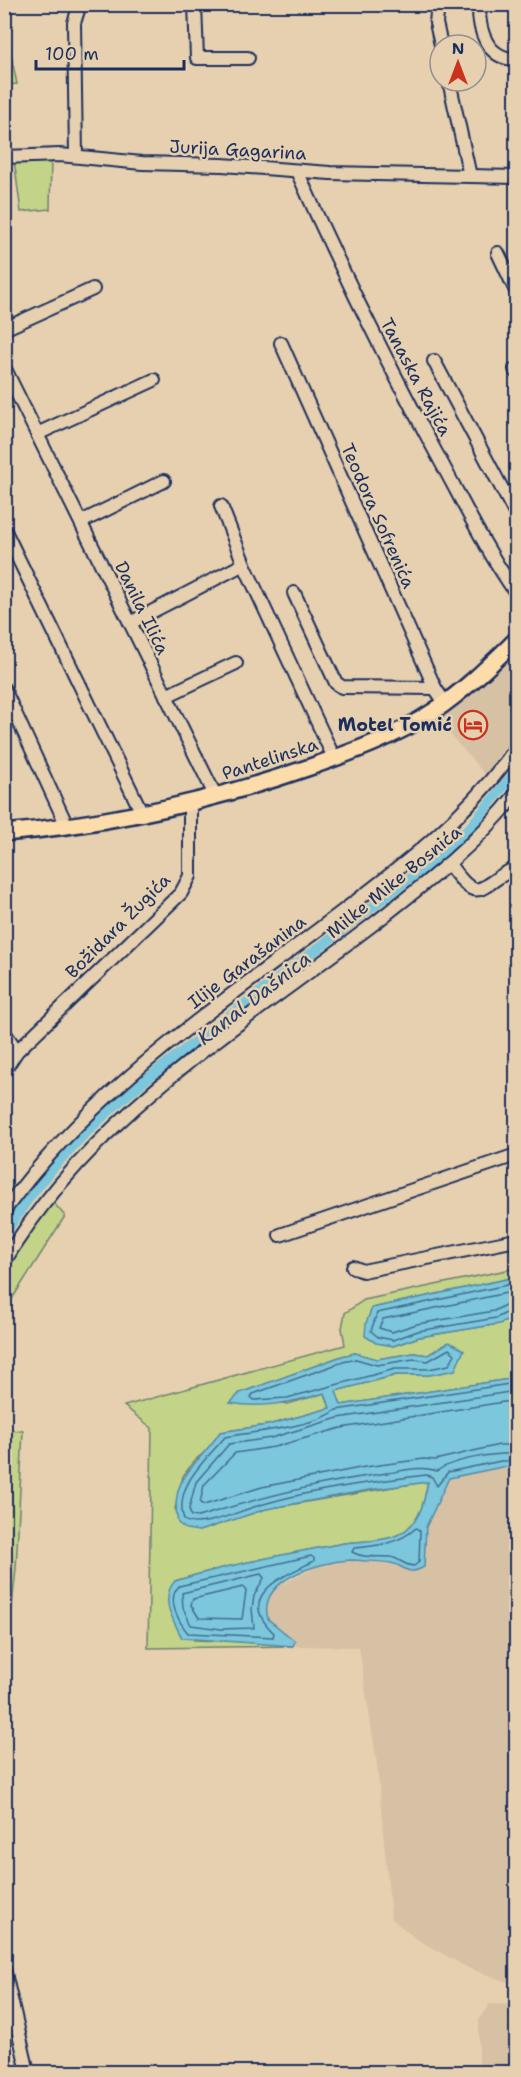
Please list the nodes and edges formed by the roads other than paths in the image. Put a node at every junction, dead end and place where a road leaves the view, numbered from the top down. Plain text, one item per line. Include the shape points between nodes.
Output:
1 (80, 4) edge
2 (195, 4) edge
3 (438, 4) edge
4 (478, 4) edge
5 (438, 33) edge
6 (248, 58) dead end
7 (516, 59) edge
8 (452, 93) edge
9 (76, 156) junction
10 (4, 157) edge
11 (297, 171) junction
12 (470, 176) junction
13 (516, 177) edge
14 (498, 253) dead end
15 (93, 289) dead end
16 (516, 291) edge
17 (4, 329) edge
18 (281, 343) dead end
19 (434, 361) dead end
20 (4, 367) edge
21 (154, 380) dead end
22 (37, 434) junction
23 (164, 481) dead end
24 (220, 506) dead end
25 (516, 515) edge
26 (81, 522) junction
27 (4, 529) edge
28 (244, 564) junction
29 (516, 592) edge
30 (294, 593) dead end
31 (130, 623) junction
32 (516, 640) edge
33 (236, 663) dead end
34 (435, 687) junction
35 (4, 689) edge
36 (166, 696) junction
37 (445, 703) junction
38 (516, 748) edge
39 (334, 758) junction
40 (516, 794) edge
41 (216, 797) junction
42 (190, 804) junction
43 (143, 814) junction
44 (67, 826) junction
45 (4, 832) edge
46 (449, 864) junction
47 (516, 868) edge
48 (4, 1032) edge
49 (17, 1051) junction
50 (4, 1071) edge
51 (516, 1155) edge
52 (4, 1211) edge
53 (280, 1235) dead end
54 (516, 1240) edge
55 (4, 1262) edge
56 (353, 1267) dead end
57 (4, 1969) edge
58 (28, 2073) edge

1 - 9 street via 74,23
2 - 6 street via 197,58
3 - 5 street
4 - 7 street via 489,49 503,59
8 - 12 street
9 - 10 street, Jurija Gagarina
9 - 11 street, Jurija Gagarina
11 - 12 street, Jurija Gagarina
11 - 29 street, Tanaska Rajića via 349,287 482,538
12 - 13 street, Jurija Gagarina
14 - 16 street
15 - 17 street
18 - 34 street, Teodora Sofrenića
19 - 25 street
20 - 22 street, Danila Ilića
21 - 22 street
22 - 26 street, Danila Ilića
23 - 26 street
24 - 28 street
26 - 31 street, Danila Ilića
27 - 43 street
28 - 31 street
28 - 39 street
30 - 34 street via 336,683 342,687
31 - 36 street, Danila Ilića
32 - 37 main road, Pantelinska
33 - 36 street
34 - 37 street, Teodora Sofrenića
35 - 44 street
36 - 41 street, Danila Ilića
37 - 39 main road, Pantelinska via 388,735
38 - 52 street, Ilije Garašanina via 477,798 416,856 164,1047 89,1111 33,1171
39 - 41 main road, Pantelinska
40 - 46 street, Milke Mike Bosnića
41 - 42 main road, Pantelinska
42 - 43 main road, Pantelinska
42 - 49 street, Božidara Žugića via 190,876 181,893
43 - 44 main road, Pantelinska
44 - 45 main road, Pantelinska
46 - 47 street via 472,891
46 - 55 street, Milke Mike Bosnića via 125,1115 52,1192
48 - 49 street
49 - 50 street, Božidara Žugića
51 - 53 street
54 - 56 street via 363,1271
57 - 58 street

